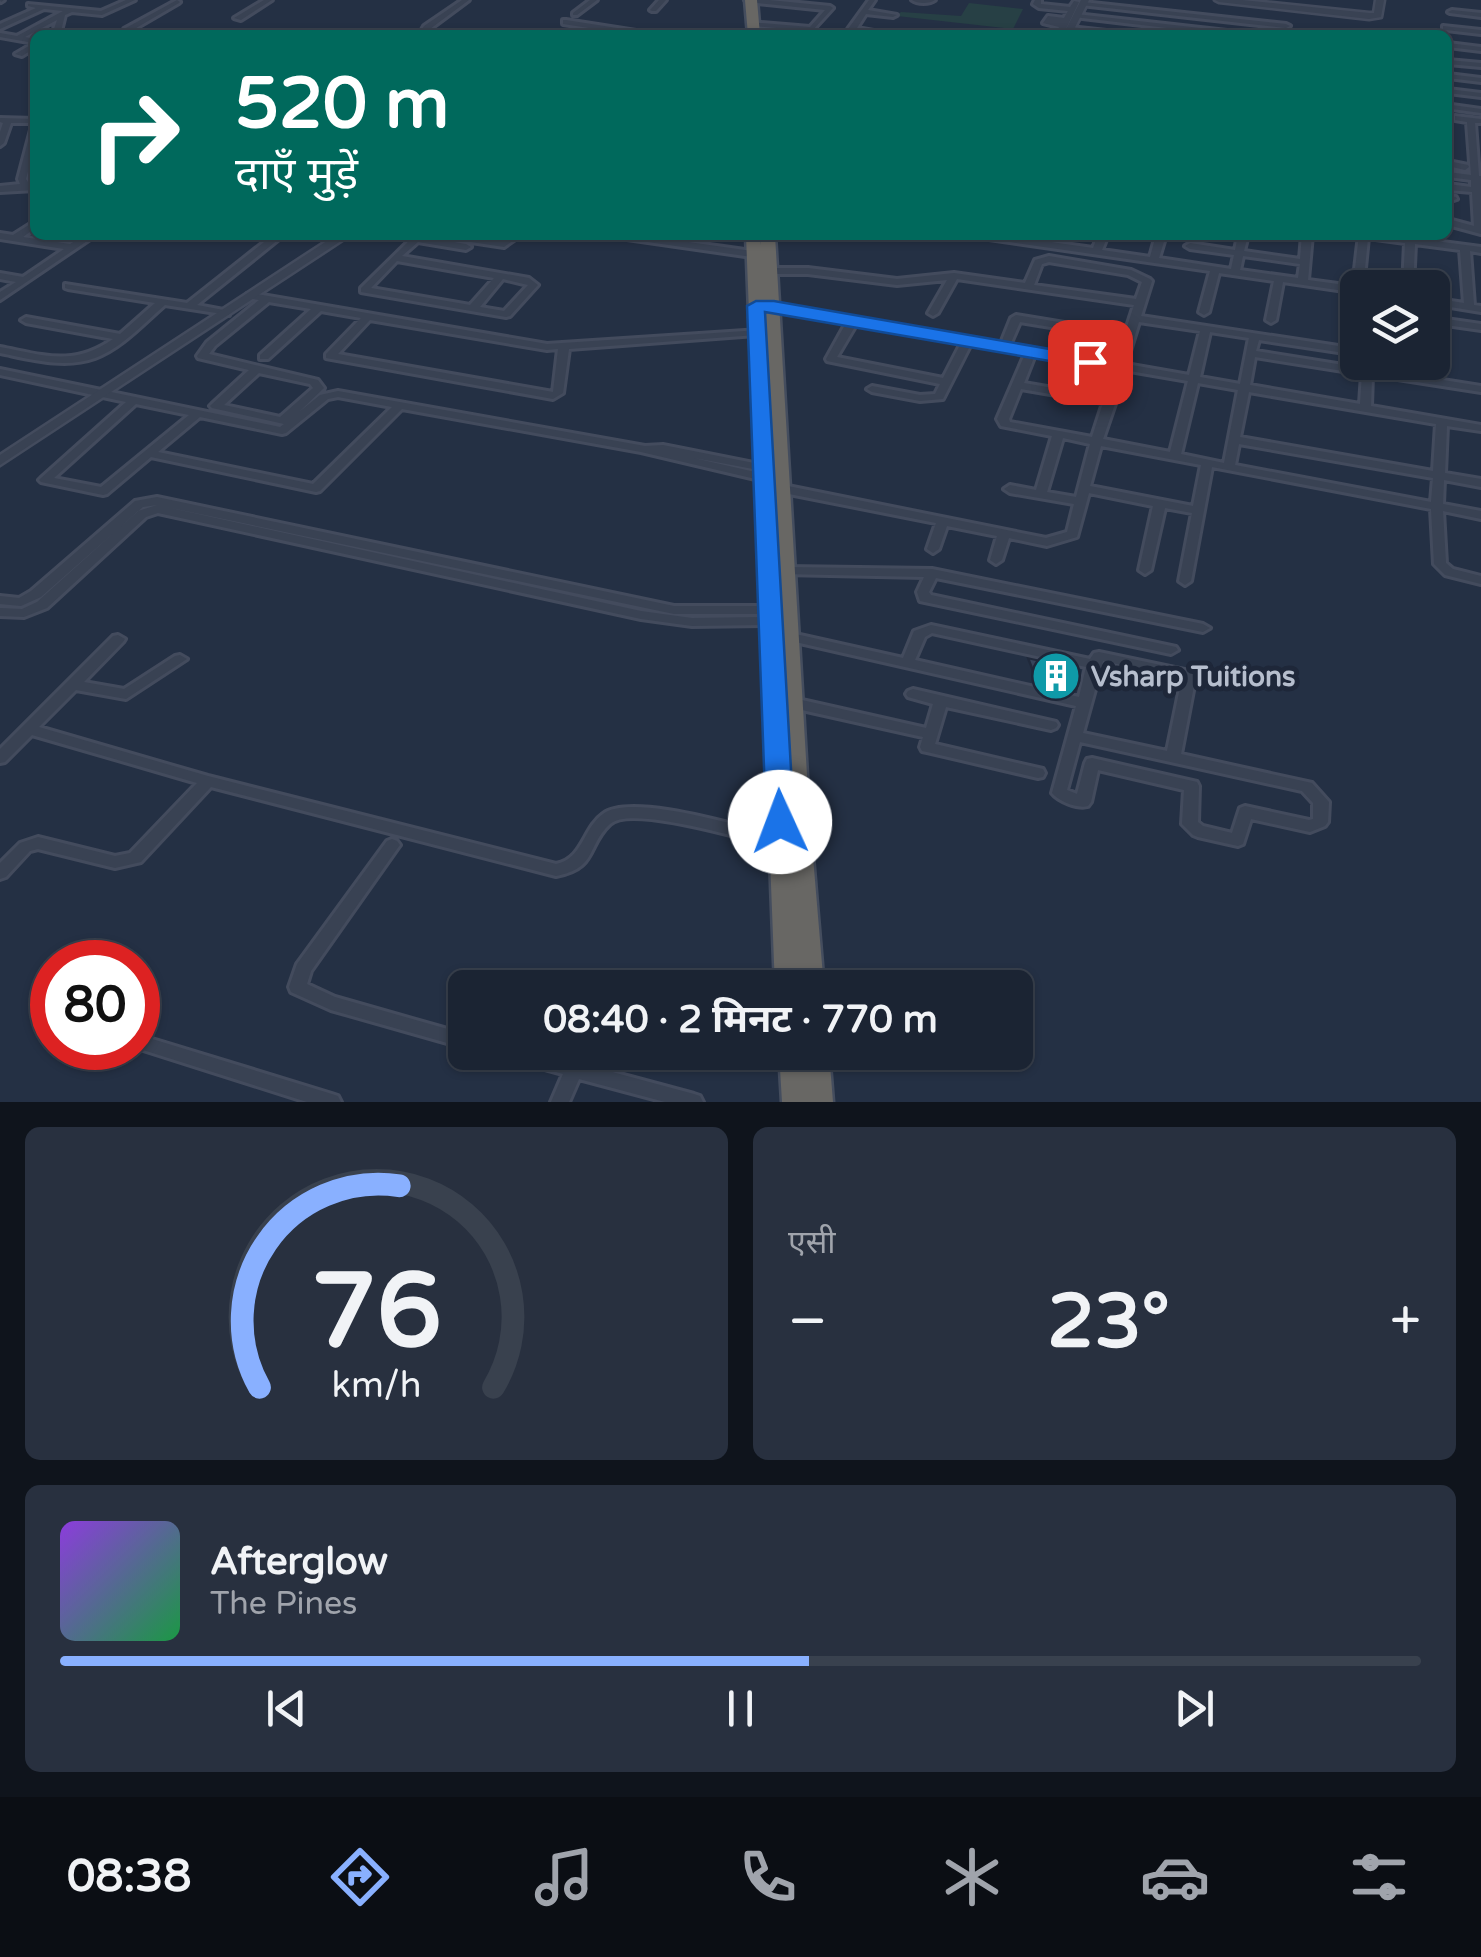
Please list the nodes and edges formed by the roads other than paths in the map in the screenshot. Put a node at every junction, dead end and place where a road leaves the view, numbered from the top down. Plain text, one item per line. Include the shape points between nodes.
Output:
1 (132, 0) edge
2 (163, 0) edge
3 (269, 0) edge
4 (466, 0) edge
5 (594, 0) edge
6 (663, 0) edge
7 (749, 0) edge
8 (862, 0) edge
9 (872, 0) edge
10 (914, 0) edge
11 (1038, 0) edge
12 (1219, 0) edge
13 (1326, 0) edge
14 (1380, 0) edge
15 (792, 1) edge
16 (932, 1) edge
17 (1082, 1) edge
18 (176, 2) edge
19 (190, 4) dead end
20 (833, 4) edge
21 (30, 5) dead end
22 (44, 6) junction
23 (1289, 8) junction
24 (654, 10) dead end
25 (925, 10) dead end
26 (66, 12) junction
27 (863, 12) junction
28 (1324, 12) junction
29 (1452, 12) dead end
30 (575, 14) dead end
31 (893, 15) dead end
32 (1481, 15) edge
33 (238, 18) dead end
34 (566, 22) dead end
35 (1068, 24) edge
36 (1446, 28) dead end
37 (128, 29) dead end
38 (33, 30) edge
39 (58, 30) edge
40 (426, 30) edge
41 (617, 30) edge
42 (750, 30) edge
43 (791, 30) edge
44 (840, 30) edge
45 (859, 30) edge
46 (1099, 30) edge
47 (1165, 30) edge
48 (1284, 30) edge
49 (0, 31) edge
50 (30, 32) edge
51 (1481, 32) edge
52 (20, 37) junction
53 (30, 41) edge
54 (1452, 45) edge
55 (30, 46) edge
56 (1481, 49) edge
57 (19, 54) dead end
58 (1452, 62) edge
59 (1481, 66) edge
60 (1452, 76) edge
61 (1470, 78) junction
62 (1481, 80) edge
63 (1452, 92) edge
64 (1470, 94) junction
65 (1481, 95) edge
66 (1455, 107) dead end
67 (1481, 110) edge
68 (1458, 118) dead end
69 (4, 120) edge
70 (1476, 120) edge
71 (30, 123) edge
72 (0, 143) edge
73 (30, 145) edge
74 (1452, 165) edge
75 (1465, 167) dead end
76 (1452, 176) edge
77 (1478, 183) edge
78 (30, 185) edge
79 (1452, 186) edge
80 (30, 187) edge
81 (0, 189) edge
82 (1452, 223) edge
83 (30, 227) edge
84 (1480, 231) edge
85 (0, 236) edge
86 (13, 239) junction
87 (83, 240) edge
88 (273, 240) edge
89 (336, 240) edge
90 (415, 240) edge
91 (509, 240) edge
92 (685, 240) edge
93 (1025, 240) edge
94 (1067, 240) edge
95 (1101, 240) edge
96 (1159, 240) edge
97 (1242, 240) edge
98 (1306, 240) edge
99 (1365, 240) edge
100 (1403, 240) edge
101 (473, 241) edge
102 (1410, 241) junction
103 (1190, 246) dead end
104 (72, 247) junction
105 (1064, 248) junction
106 (1466, 248) junction
107 (1481, 250) edge
108 (1096, 253) junction
109 (1239, 253) junction
110 (762, 256) edge
111 (395, 258) junction
112 (1153, 261) junction
113 (1303, 262) junction
114 (445, 267) junction
115 (1215, 270) junction
116 (1361, 270) edge
117 (1409, 270) edge
118 (1235, 272) junction
119 (0, 276) edge
120 (954, 276) junction
121 (500, 277) junction
122 (1279, 279) junction
123 (24, 280) junction
124 (1303, 282) junction
125 (68, 286) dead end
126 (1028, 287) junction
127 (1340, 287) edge
128 (251, 296) junction
129 (0, 297) edge
130 (266, 299) junction
131 (164, 302) junction
132 (1140, 303) junction
133 (1450, 304) edge
134 (189, 306) junction
135 (765, 306) junction
136 (319, 308) junction
137 (472, 308) junction
138 (1475, 308) edge
139 (1204, 312) dead end
140 (226, 313) junction
141 (933, 313) dead end
142 (367, 317) junction
143 (1136, 318) junction
144 (26, 320) dead end
145 (1271, 320) dead end
146 (852, 322) junction
147 (1450, 323) edge
148 (1481, 327) edge
149 (1206, 329) junction
150 (756, 332) junction
151 (122, 337) junction
152 (1130, 337) junction
153 (1254, 337) junction
154 (967, 342) junction
155 (564, 347) junction
156 (1004, 348) junction
157 (1340, 349) edge
158 (0, 350) edge
159 (1031, 352) junction
160 (1254, 354) junction
161 (264, 357) dead end
162 (1340, 364) edge
163 (1120, 367) junction
164 (256, 370) junction
165 (0, 372) edge
166 (1194, 380) junction
167 (1367, 380) edge
168 (1435, 380) edge
169 (948, 382) junction
170 (1017, 385) junction
171 (872, 389) dead end
172 (1481, 389) edge
173 (1246, 390) junction
174 (106, 394) junction
175 (134, 400) junction
176 (1112, 400) junction
177 (400, 405) junction
178 (1364, 408) junction
179 (196, 414) junction
180 (1442, 422) junction
181 (1481, 428) edge
182 (1058, 435) junction
183 (1236, 440) junction
184 (1097, 441) junction
185 (151, 454) junction
186 (1176, 457) junction
187 (0, 461) edge
188 (1207, 463) junction
189 (1229, 467) junction
190 (1440, 477) junction
191 (768, 480) junction
192 (1481, 484) edge
193 (1010, 489) dead end
194 (1040, 495) junction
195 (1082, 495) junction
196 (1160, 503) junction
197 (1437, 507) junction
198 (1198, 511) junction
199 (1481, 515) edge
200 (944, 520) junction
201 (1004, 534) junction
202 (933, 549) dead end
203 (996, 560) dead end
204 (1146, 570) dead end
205 (787, 572) junction
206 (932, 574) junction
207 (1481, 580) edge
208 (1185, 581) dead end
209 (0, 600) edge
210 (22, 607) junction
211 (0, 612) edge
212 (771, 616) junction
213 (1177, 624) junction
214 (1203, 628) dead end
215 (790, 637) junction
216 (118, 639) dead end
217 (180, 658) dead end
218 (907, 664) junction
219 (1094, 664) junction
220 (75, 684) junction
221 (913, 694) dead end
222 (940, 701) junction
223 (1084, 703) junction
224 (793, 704) junction
225 (1051, 725) dead end
226 (29, 729) junction
227 (930, 734) junction
228 (1074, 736) junction
229 (1172, 756) junction
230 (0, 758) edge
231 (1038, 773) dead end
232 (208, 781) junction
233 (780, 842) junction
234 (392, 845) dead end
235 (0, 873) edge
236 (788, 970) edge
237 (809, 970) edge
238 (448, 1037) edge
239 (160, 1048) edge
240 (574, 1070) edge
241 (578, 1070) edge
242 (794, 1070) edge
243 (817, 1070) edge
244 (332, 1102) edge
245 (560, 1102) edge
246 (694, 1102) edge
247 (796, 1102) edge
248 (819, 1102) edge

1 - 26 street via 104,13
2 - 18 street
3 - 33 street
4 - 40 street
5 - 30 street
6 - 24 street
7 - 15 street
7 - 42 highway
8 - 44 street
9 - 27 street
10 - 16 street
11 - 35 street
12 - 23 street
13 - 28 street
14 - 28 street via 1375,16
15 - 20 street
16 - 25 street
17 - 35 street
17 - 48 street
18 - 19 street
18 - 37 street
20 - 43 street via 812,29
21 - 22 street
22 - 26 street
22 - 49 street
23 - 28 street
23 - 48 street
26 - 38 street
26 - 39 street
27 - 31 street
27 - 45 street via 852,29
29 - 32 street
34 - 41 street
35 - 46 street
35 - 47 street
36 - 51 street
49 - 52 street
50 - 52 street
52 - 53 street
54 - 56 street
55 - 57 street
58 - 59 street
60 - 61 street
61 - 62 street
61 - 64 street
63 - 64 street
64 - 65 street
66 - 67 street
68 - 70 street
69 - 71 street
69 - 72 street
70 - 77 street
73 - 78 street via 22,179
74 - 75 street
76 - 77 street
77 - 79 street
77 - 84 street
80 - 81 street
82 - 84 street
83 - 86 street
85 - 86 street
86 - 104 street
87 - 104 street
88 - 134 street
89 - 128 street
90 - 111 street
91 - 101 street
92 - 110 street
93 - 105 street
94 - 105 street
95 - 108 street
96 - 112 street
97 - 109 street
98 - 113 street
99 - 116 street
100 - 102 street
101 - 114 street
102 - 106 street
102 - 117 street
103 - 109 street
104 - 123 street
105 - 108 street
106 - 107 street
106 - 138 street
108 - 112 street
109 - 113 street
109 - 118 street
110 - 120 street via 909,281
110 - 135 highway
111 - 114 street
111 - 137 street via 364,290
112 - 115 street
113 - 124 street
114 - 121 street
115 - 118 street
115 - 139 street
118 - 122 street
119 - 123 street
120 - 126 street
120 - 141 street
121 - 137 street
121 - 137 street via 533,285 508,314
122 - 124 street
122 - 145 street
123 - 129 street
124 - 127 street
125 - 131 street
126 - 132 street
126 - 132 street via 1038,262 1065,261 1144,278
128 - 130 street
128 - 140 street
130 - 136 street
130 - 164 street via 202,356
131 - 134 street
131 - 151 street
132 - 143 street
133 - 138 street
134 - 140 street
135 - 146 street
135 - 150 highway
135 - 191 highway via 775,405
136 - 142 street
136 - 161 street
140 - 174 street
142 - 155 street
142 - 155 street via 330,356 553,396
143 - 149 street
143 - 152 street
144 - 151 street
146 - 154 street
146 - 169 street via 830,359
147 - 148 street
149 - 153 street
149 - 166 street
150 - 155 street
150 - 191 highway
151 - 158 street via 77,363
152 - 156 street via 1018,314
152 - 163 street
153 - 157 street
153 - 160 street
154 - 156 street
154 - 169 street
156 - 159 street
159 - 163 street
159 - 170 street
160 - 162 street
160 - 173 street
163 - 166 street
163 - 176 street
164 - 164 street via 314,382 319,388 282,421 216,406
165 - 174 street
166 - 173 street
166 - 186 street
167 - 178 street
168 - 172 street
169 - 171 street via 935,399
170 - 176 street
170 - 182 street via 1003,422
173 - 178 street
173 - 183 street
174 - 175 street
174 - 187 street
175 - 179 street
175 - 185 street via 45,480 103,491
176 - 184 street
177 - 179 street via 333,394 282,431
177 - 185 street via 316,488
177 - 191 street via 641,449
178 - 180 street
179 - 185 street
180 - 181 street
180 - 190 street
182 - 184 street
182 - 194 street
183 - 189 street
183 - 190 street
184 - 186 street
184 - 195 street
186 - 188 street
188 - 189 street
188 - 198 street
189 - 197 street
190 - 192 street
190 - 197 street
191 - 200 street
191 - 205 highway
191 - 212 highway
193 - 194 street
194 - 195 street
195 - 196 street
195 - 201 street via 1076,530 1062,540
196 - 198 street
196 - 204 street
197 - 199 street
197 - 207 street via 1440,564
198 - 208 street
200 - 201 street
200 - 202 street
201 - 203 street
205 - 206 street
205 - 215 highway
206 - 213 street
206 - 213 street via 925,598 1169,657
209 - 210 street
210 - 211 street
210 - 212 street via 49,600 147,506 674,620
212 - 233 highway
213 - 214 street
215 - 218 street
215 - 224 highway
216 - 220 street
217 - 220 street via 126,694
218 - 219 street via 918,634 932,629
218 - 223 street
219 - 223 street
219 - 229 street via 1099,656 1189,675
220 - 226 street
221 - 222 street
222 - 225 street
222 - 227 street
223 - 228 street
224 - 227 street
224 - 237 highway
226 - 230 street
226 - 232 street
227 - 231 street via 927,747
228 - 229 street
228 - 229 street via 1059,793 1071,800 1083,802 1092,763 1192,786 1190,824 1198,831 1238,840 1246,812 1310,826 1320,822 1321,802 1307,786
232 - 233 street via 556,870 580,861 607,817 618,811
232 - 235 street via 128,861 38,843
233 - 236 highway
234 - 238 street via 303,969 297,987
239 - 244 street
240 - 245 street
241 - 246 street
242 - 247 highway
243 - 248 highway

